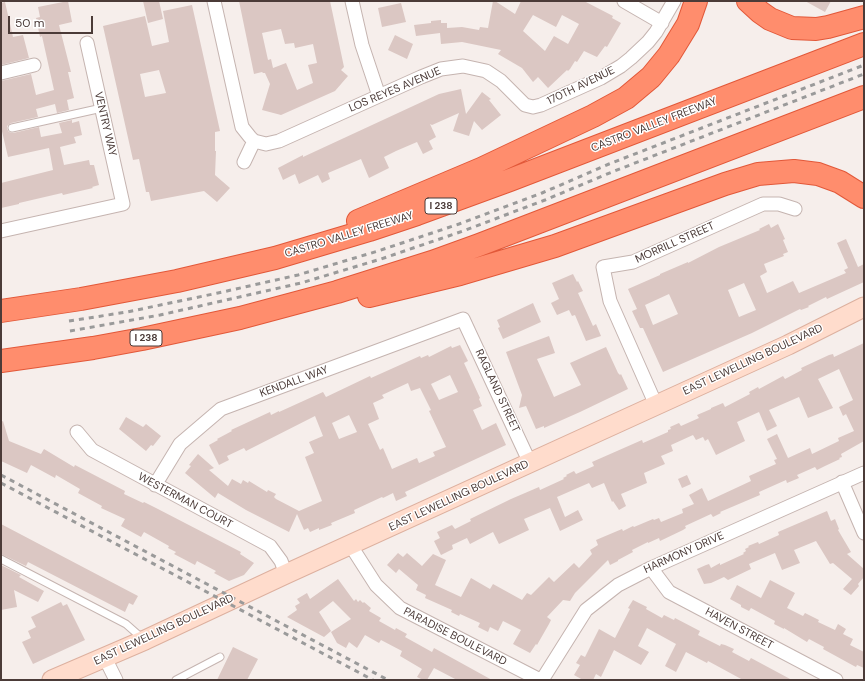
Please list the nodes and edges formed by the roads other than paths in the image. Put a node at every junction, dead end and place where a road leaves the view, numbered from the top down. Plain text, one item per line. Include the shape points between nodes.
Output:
1 (214, 1) edge
2 (352, 1) edge
3 (624, 1) edge
4 (674, 1) edge
5 (696, 1) edge
6 (748, 1) edge
7 (864, 18) edge
8 (662, 23) junction
9 (87, 43) dead end
10 (864, 44) edge
11 (34, 65) dead end
12 (1, 73) edge
13 (379, 96) junction
14 (864, 97) edge
15 (529, 107) joint
16 (102, 108) junction
17 (12, 128) dead end
18 (254, 141) junction
19 (244, 162) dead end
20 (864, 197) edge
21 (795, 209) dead end
22 (1, 231) edge
23 (275, 258) junction
24 (288, 306) junction
25 (864, 307) edge
26 (1, 311) edge
27 (463, 319) joint
28 (1, 361) edge
29 (656, 406) junction
30 (78, 432) dead end
31 (530, 463) junction
32 (864, 473) edge
33 (842, 482) junction
34 (155, 484) junction
35 (864, 533) edge
36 (351, 546) junction
37 (1, 559) edge
38 (651, 568) junction
39 (286, 574) junction
40 (145, 640) junction
41 (220, 657) dead end
42 (105, 658) junction
43 (52, 680) edge
44 (116, 680) edge
45 (176, 680) edge
46 (541, 680) edge
47 (836, 680) edge

1 - 18 street via 240,121 245,132
2 - 13 street via 362,45
3 - 8 street
4 - 8 street, 170TH AVENUE
5 - 23 highway via 682,34 662,65 635,91 615,105 481,169
6 - 7 highway via 770,19 804,29 828,27
8 - 15 street, 170TH AVENUE via 640,50 612,72 541,105
9 - 16 street, VENTRY WAY
10 - 23 highway, CASTRO VALLEY FREEWAY / I 238 via 456,200 369,230
11 - 12 street
13 - 15 street, LOS REYES AVENUE via 440,69 463,66 486,71 501,81 521,103
13 - 18 street, LOS REYES AVENUE via 279,141 266,144
14 - 24 highway, I 238 via 479,245
16 - 17 lane
16 - 22 street, VENTRY WAY via 123,204
18 - 19 street
20 - 24 highway via 840,182 818,174 782,171 758,174 561,244 472,270 368,296
21 - 29 street, MORRILL STREET via 779,204 763,204 633,262 603,267 610,300
23 - 26 highway, CASTRO VALLEY FREEWAY / I 238 via 130,291
24 - 28 highway, I 238 via 142,339
25 - 29 main road, EAST LEWELLING BOULEVARD via 788,346
27 - 31 street, RAGLAND STREET
27 - 34 street, KENDALL WAY via 221,409 180,444
29 - 31 main road, EAST LEWELLING BOULEVARD
30 - 34 street, WESTERMAN COURT via 92,450
31 - 36 main road, EAST LEWELLING BOULEVARD
32 - 33 street, HARMONY DRIVE
33 - 35 street
33 - 38 street, HARMONY DRIVE
34 - 39 street, WESTERMAN COURT via 270,546 281,561
36 - 39 main road, EAST LEWELLING BOULEVARD
36 - 46 street, PARADISE BOULEVARD via 376,585 400,608
37 - 40 lane via 126,624
38 - 46 street, HARMONY DRIVE via 618,585 586,610
38 - 47 street, HAVEN STREET via 669,592
39 - 40 main road, EAST LEWELLING BOULEVARD
40 - 42 main road, EAST LEWELLING BOULEVARD
41 - 45 lane
42 - 43 main road, EAST LEWELLING BOULEVARD
42 - 44 street

